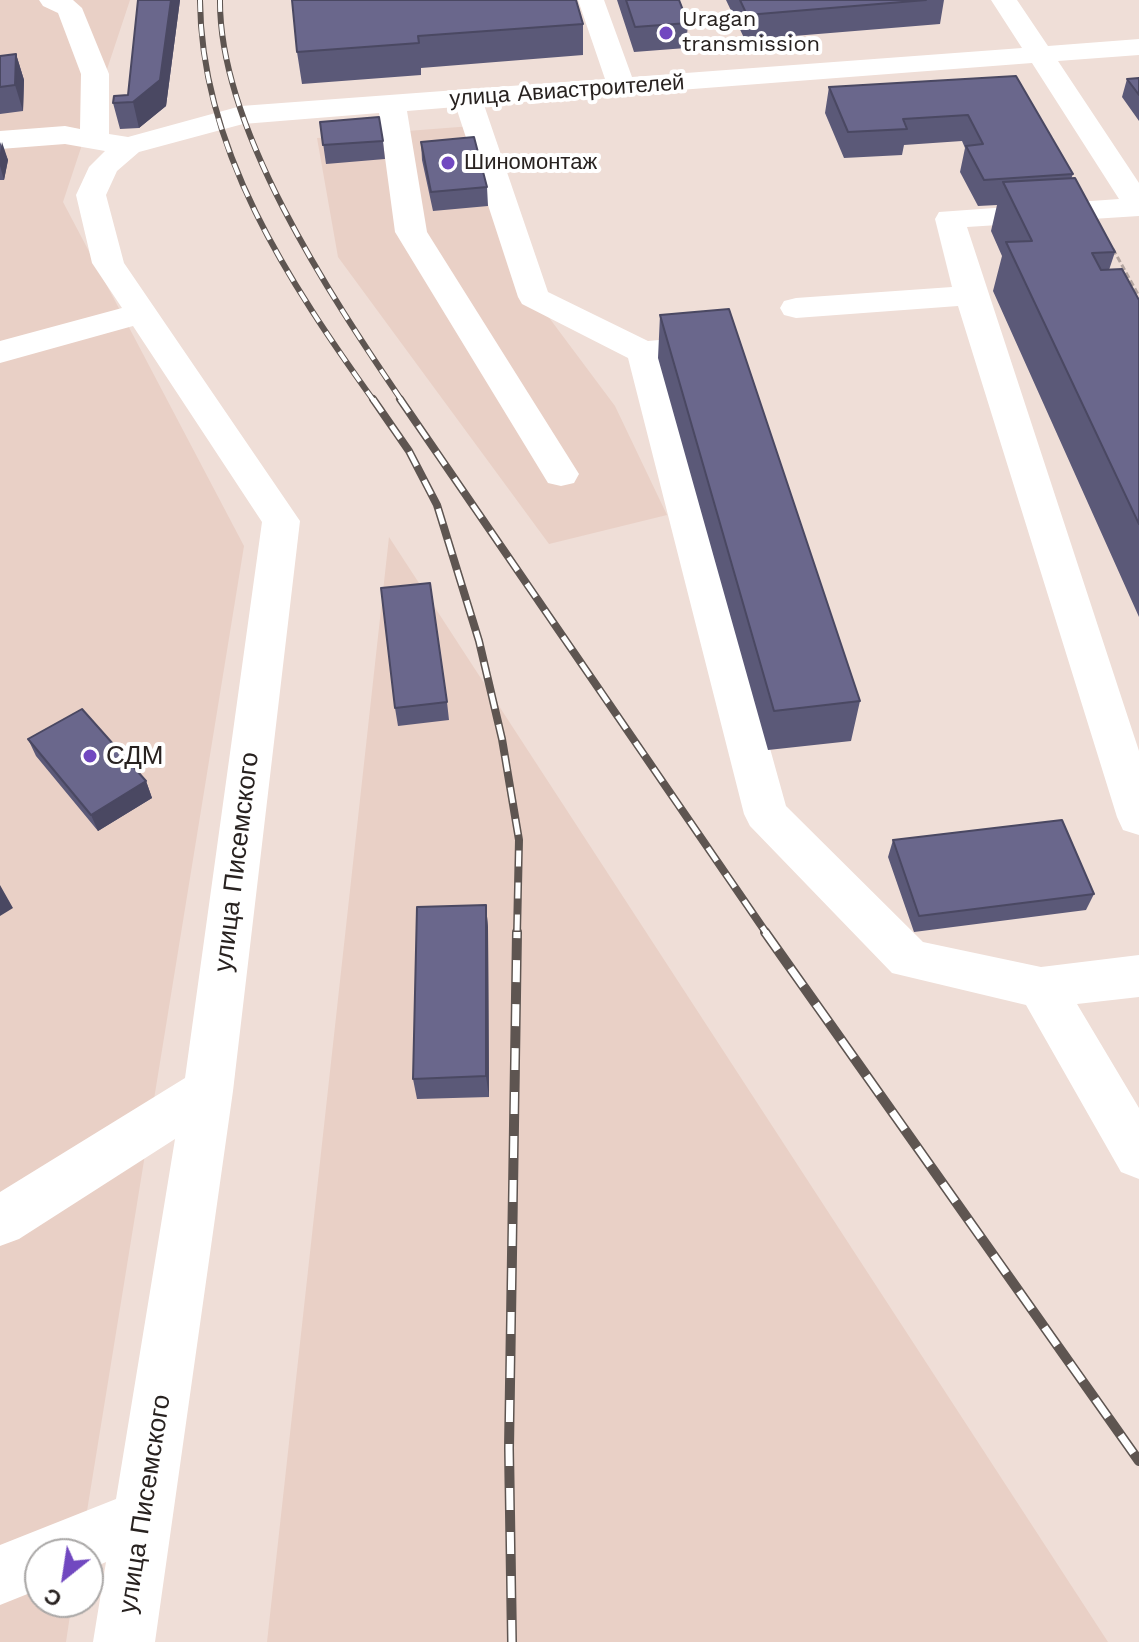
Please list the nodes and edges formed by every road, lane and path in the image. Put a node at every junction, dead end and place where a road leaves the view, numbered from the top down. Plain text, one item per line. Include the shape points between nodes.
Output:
1 (591, 0) edge
2 (1004, 0) edge
3 (69, 3) edge
4 (1139, 47) edge
5 (1043, 54) junction
6 (622, 88) junction
7 (468, 99) junction
8 (392, 103) junction
9 (0, 140) edge
10 (111, 143) junction
11 (1139, 206) edge
12 (1091, 210) junction
13 (971, 295) junction
14 (1139, 296) edge
15 (796, 308) dead end
16 (142, 313) junction
17 (698, 346) edge
18 (0, 352) edge
19 (643, 352) junction
20 (561, 474) dead end
21 (1139, 817) edge
22 (1139, 976) edge
23 (1041, 988) junction
24 (208, 1091) junction
25 (1139, 1155) edge
26 (0, 1221) edge
27 (143, 1518) junction
28 (92, 1538) edge
29 (24, 1565) edge
30 (0, 1575) edge
31 (124, 1642) edge

1 - 6 street
2 - 5 street
3 - 10 street via 95,74
4 - 5 street, улица Авиастроителей
5 - 6 street, улица Авиастроителей
5 - 11 street
6 - 7 street, улица Авиастроителей
7 - 8 street, улица Авиастроителей
7 - 19 street via 534,297
8 - 10 street, улица Авиастроителей via 241,115
8 - 20 street via 411,232
9 - 10 street, улица Авиастроителей via 65,135
10 - 16 street, улица Писемского via 91,195 108,263
11 - 12 street
12 - 13 street via 950,219
12 - 14 path
13 - 15 street
13 - 21 street
16 - 18 street
16 - 24 street, улица Писемского via 281,521
17 - 19 street
19 - 23 street via 766,814 909,959
22 - 23 street
23 - 25 street
24 - 26 street
24 - 27 street, улица Писемского
27 - 28 street
27 - 31 street, улица Писемского
29 - 30 street

